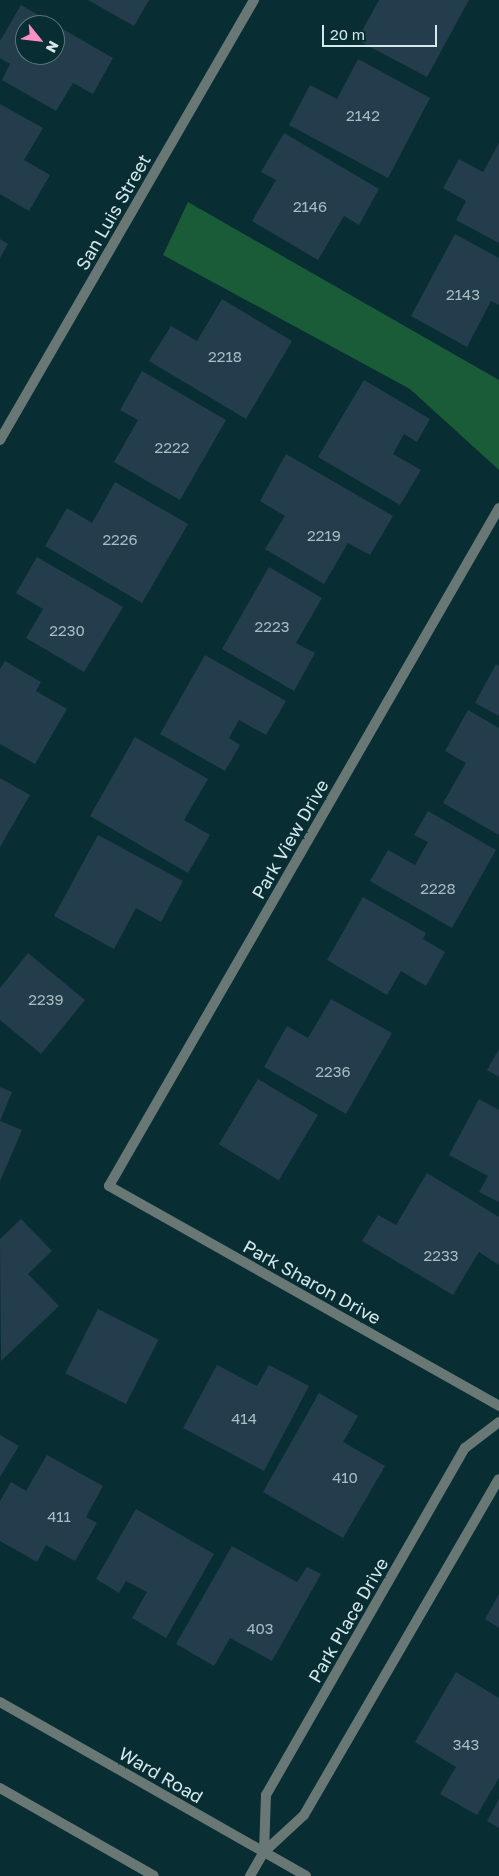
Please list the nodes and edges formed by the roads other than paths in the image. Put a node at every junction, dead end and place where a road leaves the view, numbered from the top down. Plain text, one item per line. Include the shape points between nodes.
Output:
1 (254, 0) edge
2 (0, 440) edge
3 (499, 508) edge
4 (109, 1186) joint
5 (499, 1406) edge
6 (499, 1422) edge
7 (499, 1479) edge
8 (0, 1702) edge
9 (0, 1788) edge
10 (264, 1852) junction
11 (154, 1876) edge
12 (250, 1876) edge
13 (306, 1876) edge

1 - 2 street, San Luis Street
3 - 4 street, Park View Drive
4 - 5 street, Park Sharon Drive
6 - 10 street, Park Place Drive via 465,1448 266,1795
7 - 10 street, Park Place Drive via 304,1815
8 - 10 street, Ward Road
9 - 11 street
10 - 12 street, Park Place Drive
10 - 13 street, Ward Road

